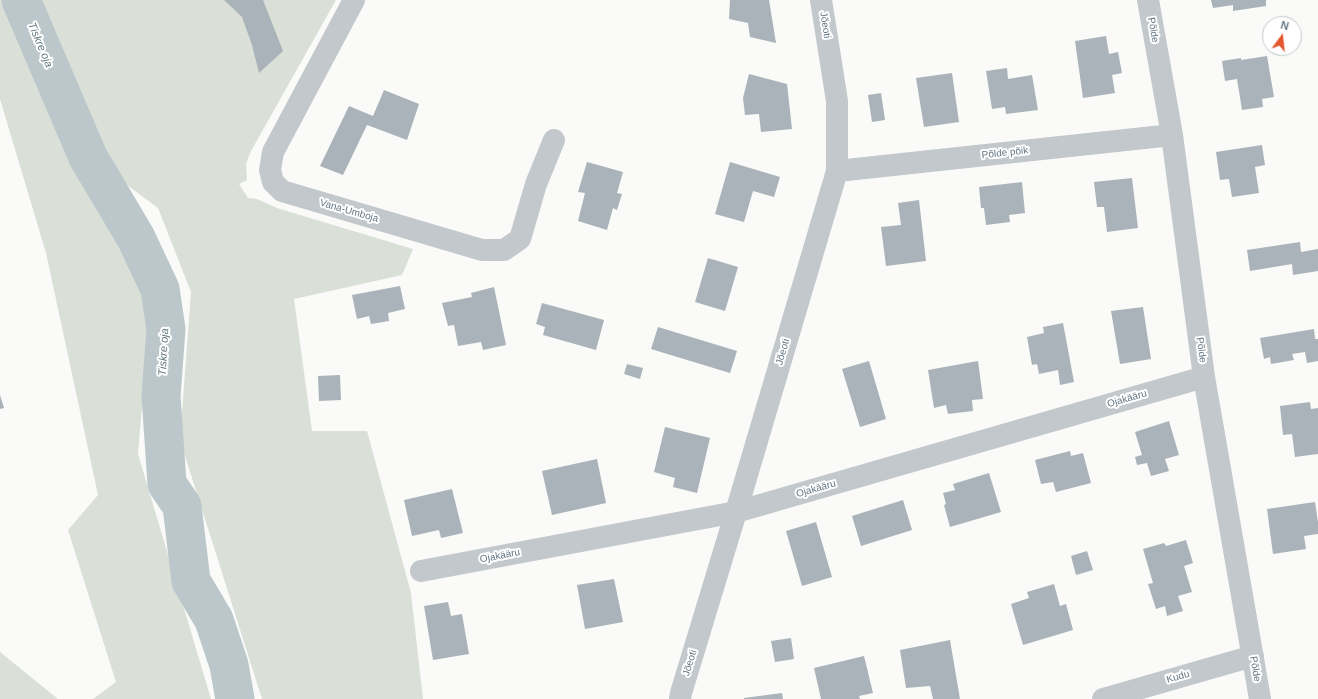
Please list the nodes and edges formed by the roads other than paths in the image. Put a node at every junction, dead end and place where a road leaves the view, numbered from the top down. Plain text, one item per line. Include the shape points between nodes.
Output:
1 (354, 0) edge
2 (820, 0) edge
3 (1148, 0) edge
4 (1172, 135) junction
5 (554, 140) dead end
6 (837, 170) junction
7 (1204, 377) junction
8 (736, 512) junction
9 (421, 571) dead end
10 (1253, 656) junction
11 (680, 699) edge
12 (1103, 699) edge
13 (1260, 699) edge

1 - 5 street, Vana-Umboja via 273,152 270,170 273,182 282,191 482,250 504,250 520,239 536,184
2 - 6 street, Jõeoti via 837,101
3 - 4 street, Põlde
4 - 6 street, Põlde põik
4 - 7 street, Põlde
6 - 8 street, Jõeoti
7 - 8 street, Ojakääru
7 - 10 street, Põlde
8 - 9 street, Ojakääru
8 - 11 street, Jõeoti
10 - 12 street, Kudu
10 - 13 street, Põlde

